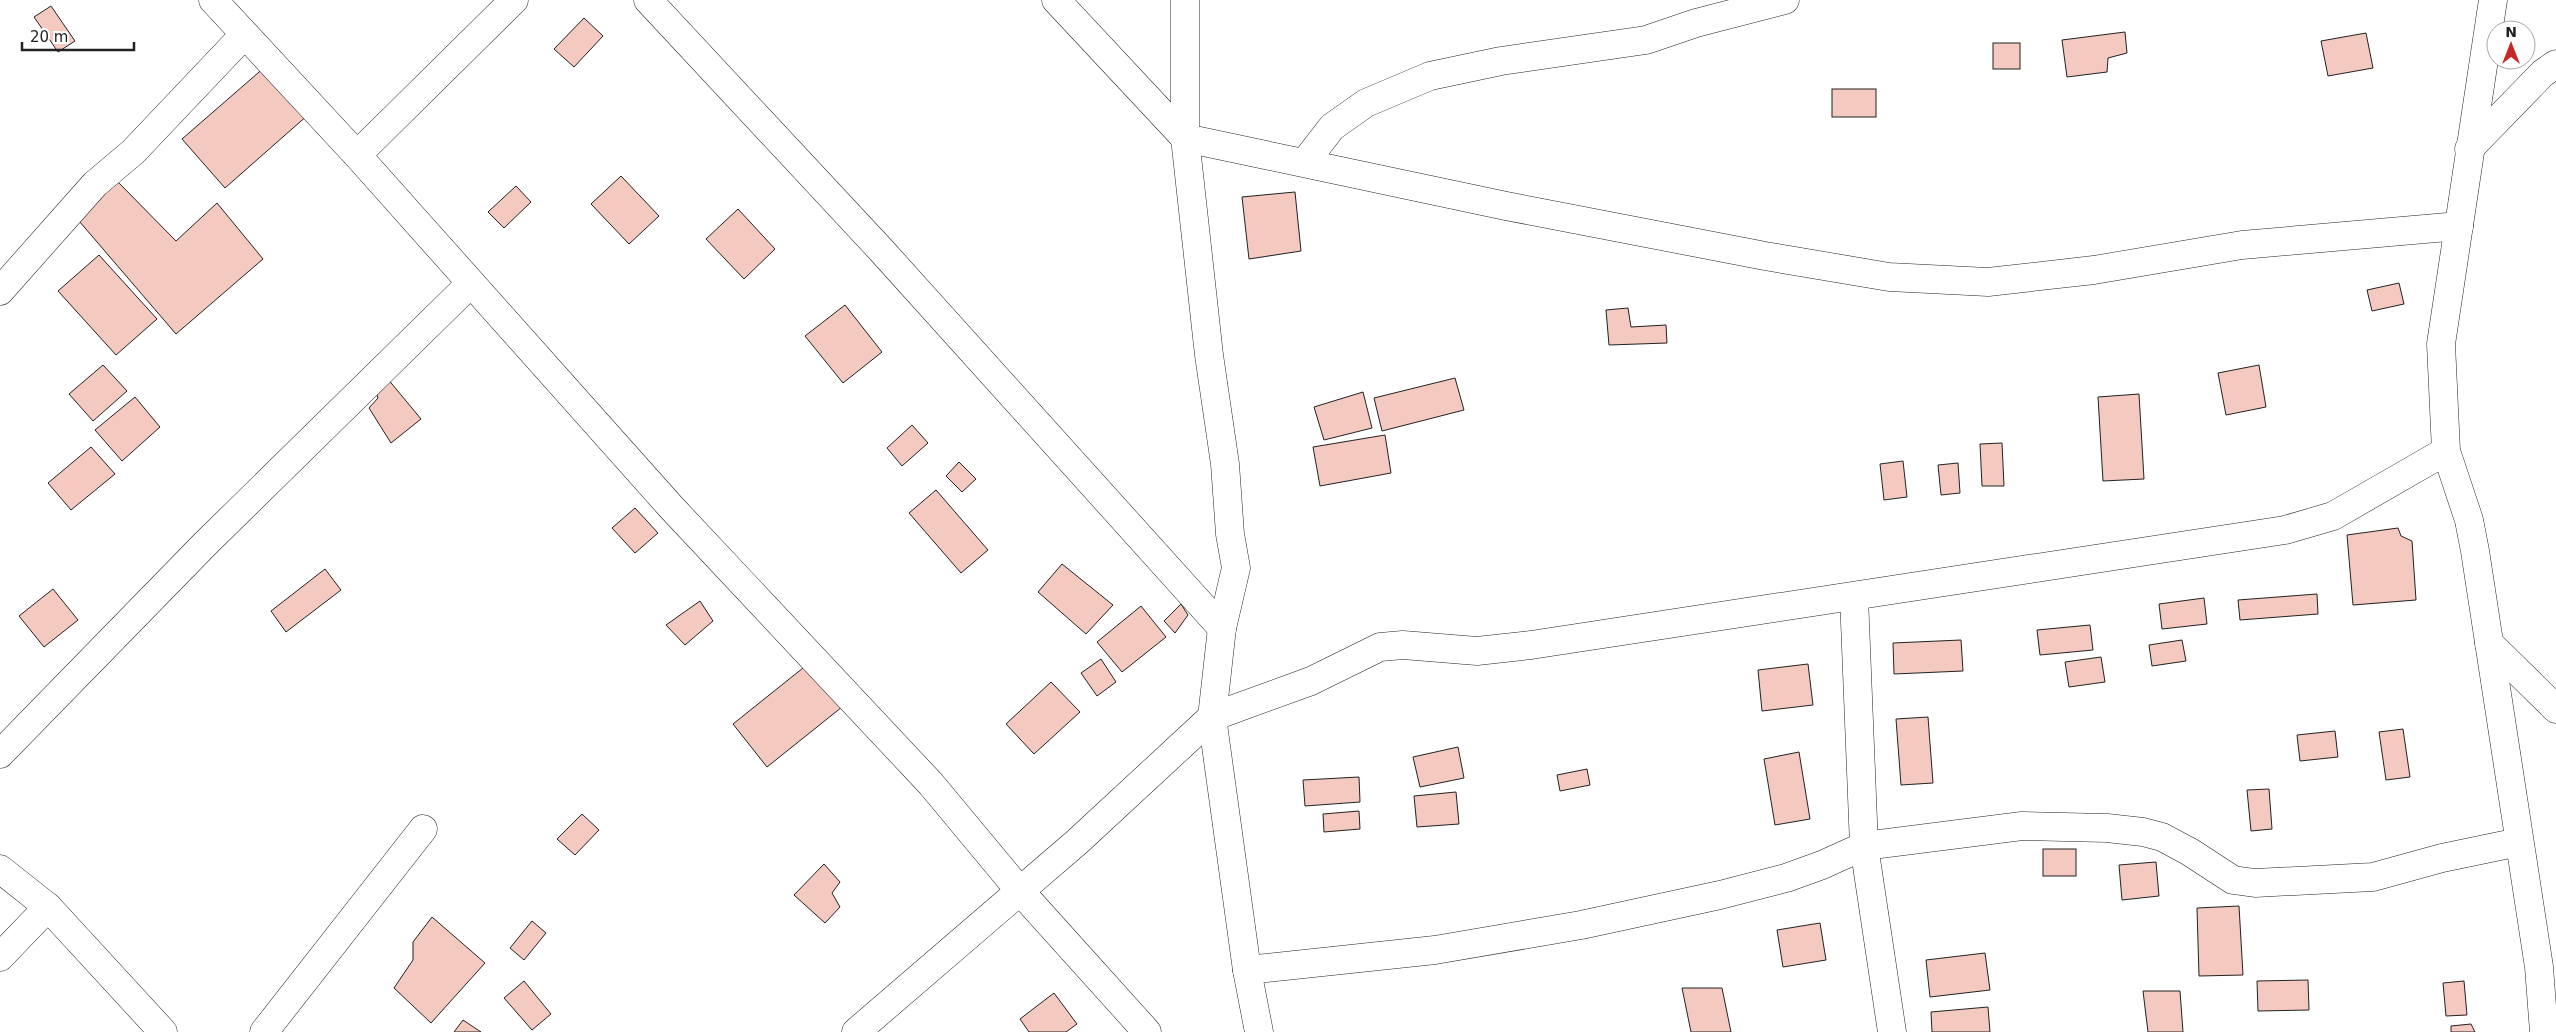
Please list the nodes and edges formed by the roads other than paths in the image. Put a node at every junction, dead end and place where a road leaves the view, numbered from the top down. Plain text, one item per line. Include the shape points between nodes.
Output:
1 (213, 0) edge
2 (514, 0) edge
3 (648, 0) edge
4 (1056, 0) edge
5 (1185, 0) edge
6 (1785, 0) edge
7 (2493, 0) edge
8 (244, 34) junction
9 (2556, 64) edge
10 (1185, 138) junction
11 (2469, 149) junction
12 (357, 155) junction
13 (1305, 162) junction
14 (2459, 226) junction
15 (470, 284) junction
16 (0, 291) edge
17 (2446, 452) junction
18 (1854, 597) junction
19 (1222, 628) junction
20 (2489, 643) junction
21 (2556, 709) edge
22 (1212, 717) junction
23 (0, 754) edge
24 (423, 828) dead end
25 (2519, 842) junction
26 (1864, 846) junction
27 (0, 869) edge
28 (1020, 891) junction
29 (48, 907) junction
30 (0, 957) edge
31 (1247, 970) junction
32 (164, 1032) edge
33 (264, 1032) edge
34 (856, 1032) edge
35 (1147, 1032) edge
36 (1259, 1032) edge
37 (1892, 1032) edge
38 (2544, 1032) edge

1 - 8 street
2 - 12 street
3 - 19 street via 882,251
4 - 10 street
5 - 10 street
6 - 13 street via 1696,23 1646,40 1500,61 1430,76 1366,102 1332,127
7 - 11 street
8 - 12 street
8 - 16 street via 133,152 95,184
9 - 11 street via 2543,73
10 - 13 street
10 - 19 street via 1236,568
11 - 14 street
12 - 15 street
13 - 14 street via 1496,204 1889,277 1988,282 2094,270 2242,245
14 - 17 street via 2441,344
15 - 23 street via 205,544
15 - 28 street via 671,507 931,784
17 - 18 street via 2333,516 2285,530
17 - 20 street via 2469,520
18 - 22 street via 1477,651 1403,645 1380,647 1311,681
18 - 26 street
19 - 22 street
20 - 21 street
20 - 25 street
22 - 28 street
22 - 31 street
24 - 33 street
25 - 26 street via 2442,858 2374,877 2255,883 2233,880 2162,837 2107,828 2022,826
25 - 38 street via 2539,966
26 - 31 street via 1786,878 1581,925 1435,950
26 - 37 street
27 - 29 street
28 - 34 street
28 - 35 street
29 - 30 street
29 - 32 street
31 - 36 street

